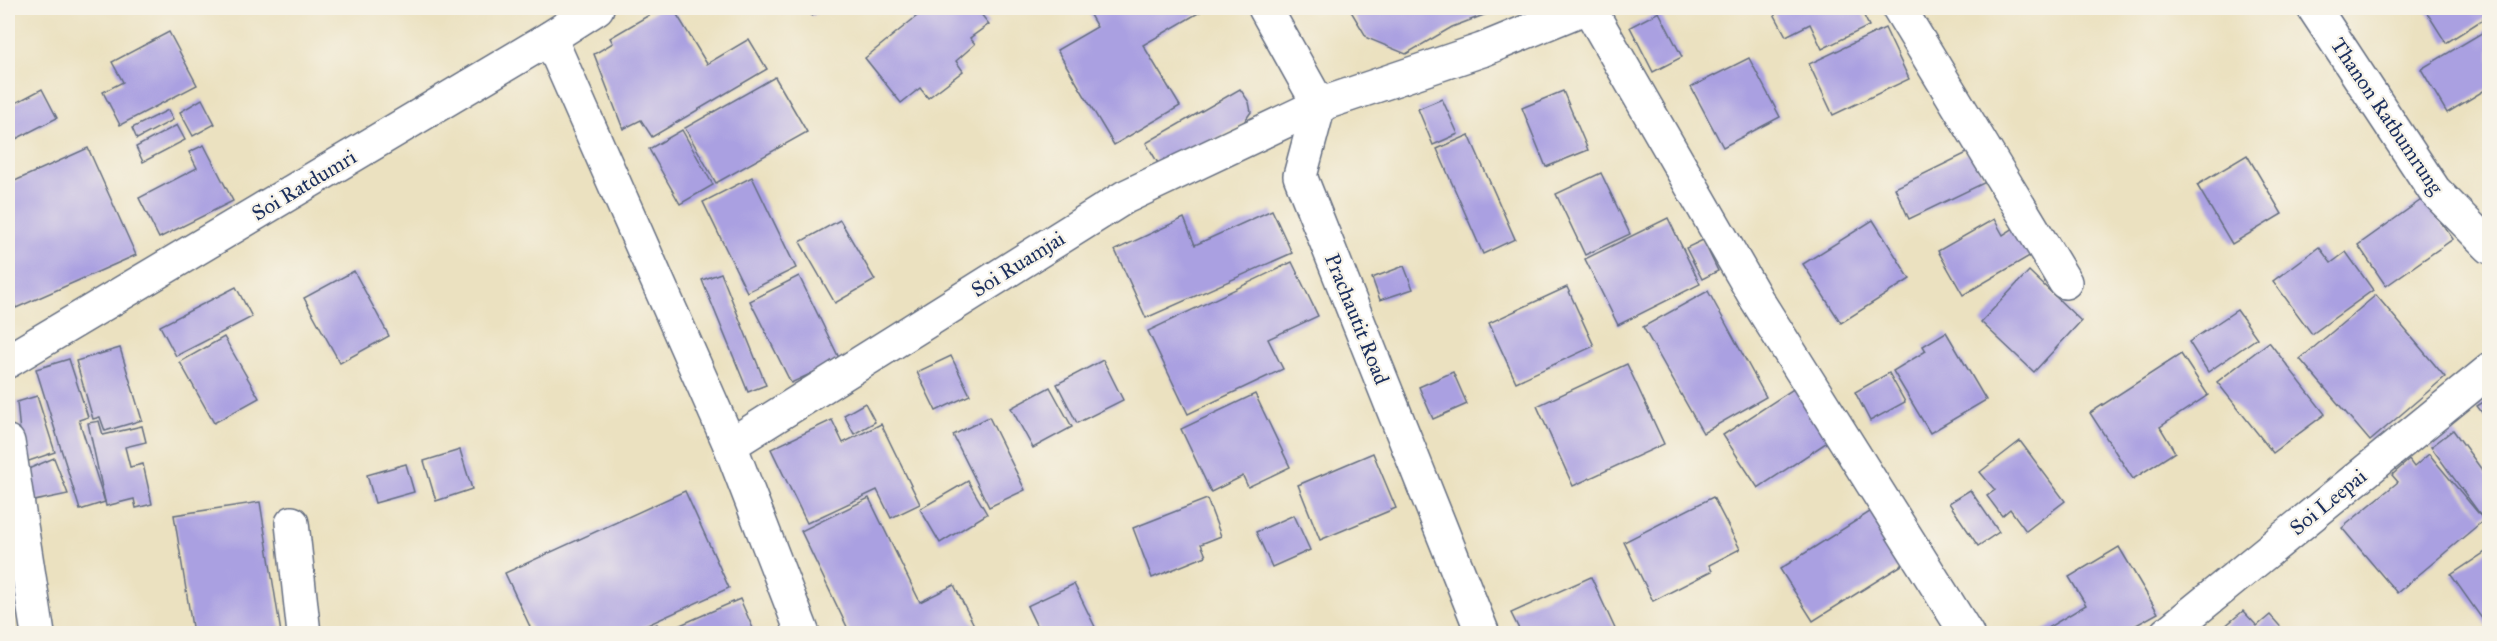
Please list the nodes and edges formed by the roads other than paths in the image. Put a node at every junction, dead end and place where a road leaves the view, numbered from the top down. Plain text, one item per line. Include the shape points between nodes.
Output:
1 (597, 8) edge
2 (1265, 8) edge
3 (1584, 8) edge
4 (1589, 8) edge
5 (1899, 8) edge
6 (2314, 8) edge
7 (550, 38) junction
8 (1319, 105) junction
9 (2490, 247) edge
10 (2065, 282) dead end
11 (8, 361) edge
12 (2490, 370) edge
13 (8, 442) edge
14 (730, 445) junction
15 (292, 523) dead end
16 (38, 633) edge
17 (304, 633) edge
18 (803, 633) edge
19 (1483, 633) edge
20 (1967, 633) edge
21 (2166, 633) edge

1 - 7 street, Soi Ratdumri
2 - 8 street
3 - 8 street, Soi Ruamjai via 1482,50
4 - 20 street via 1757,300
5 - 10 street
6 - 9 street, Thanon Ratbumrung via 2434,190
7 - 11 street, Soi Ratdumri
7 - 14 street
8 - 14 street, Soi Ruamjai via 1125,197
8 - 19 street, Prachautit Road via 1300,176
12 - 21 street, Soi Leepai
13 - 16 street
14 - 18 street
15 - 17 street

